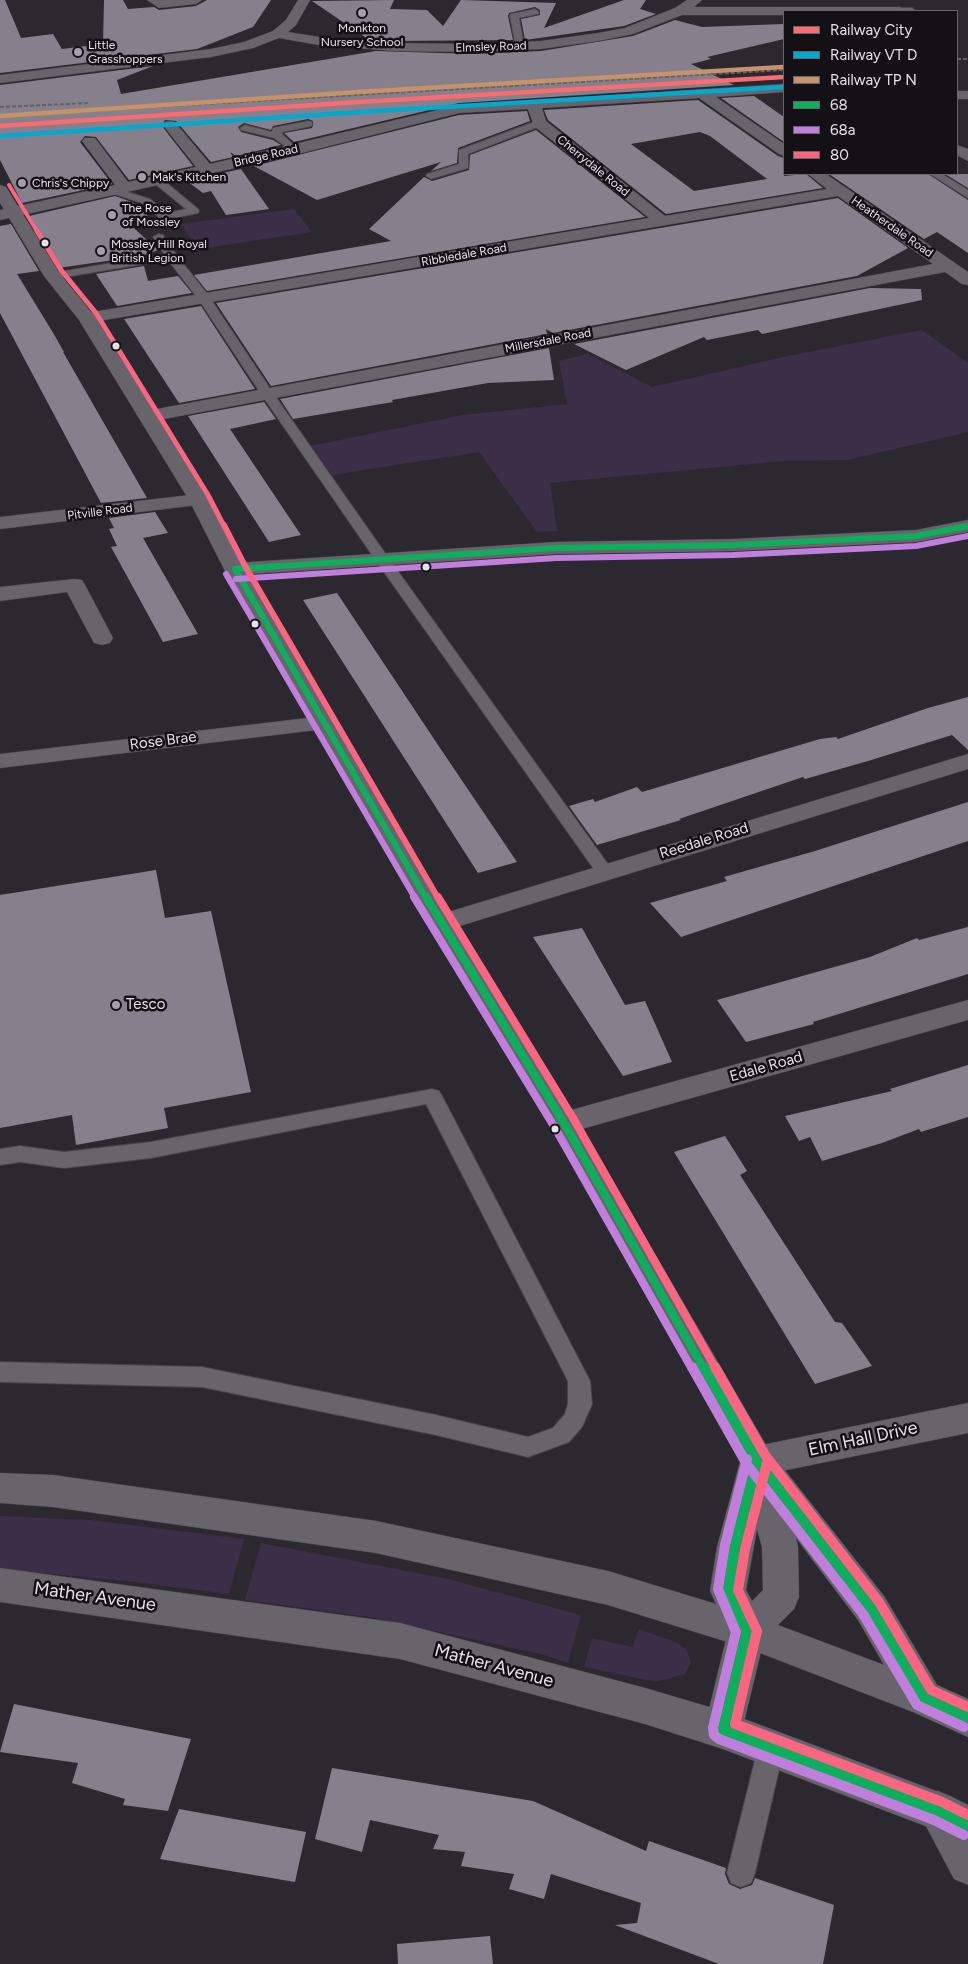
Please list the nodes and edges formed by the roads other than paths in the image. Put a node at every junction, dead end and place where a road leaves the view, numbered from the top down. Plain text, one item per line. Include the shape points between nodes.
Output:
1 (153, 0) edge
2 (196, 0) edge
3 (304, 0) edge
4 (696, 0) edge
5 (680, 11) junction
6 (783, 11) edge
7 (535, 12) dead end
8 (278, 34) junction
9 (520, 46) junction
10 (0, 79) edge
11 (783, 88) edge
12 (703, 94) junction
13 (534, 104) junction
14 (538, 123) junction
15 (308, 124) dead end
16 (170, 125) dead end
17 (245, 128) dead end
18 (278, 136) junction
19 (90, 140) dead end
20 (294, 150) junction
21 (783, 150) edge
22 (207, 170) junction
23 (817, 175) edge
24 (937, 175) edge
25 (431, 176) dead end
26 (158, 181) junction
27 (120, 189) junction
28 (0, 190) edge
29 (841, 191) junction
30 (968, 195) edge
31 (7, 214) edge
32 (662, 221) junction
33 (159, 237) dead end
34 (170, 256) junction
35 (948, 266) junction
36 (53, 276) junction
37 (968, 280) edge
38 (204, 298) junction
39 (87, 318) junction
40 (267, 394) junction
41 (148, 416) junction
42 (199, 500) junction
43 (0, 523) edge
44 (968, 526) edge
45 (382, 559) junction
46 (235, 569) junction
47 (0, 594) edge
48 (102, 638) dead end
49 (325, 723) junction
50 (0, 761) edge
51 (968, 761) edge
52 (604, 871) junction
53 (441, 923) junction
54 (968, 1010) edge
55 (564, 1123) junction
56 (0, 1158) edge
57 (0, 1372) edge
58 (968, 1418) edge
59 (757, 1461) junction
60 (0, 1488) edge
61 (0, 1585) edge
62 (747, 1631) junction
63 (924, 1698) junction
64 (968, 1718) edge
65 (724, 1730) junction
66 (771, 1748) junction
67 (953, 1818) edge
68 (968, 1865) edge
69 (741, 1872) dead end

1 - 2 street via 158,4
3 - 8 street via 291,22
4 - 5 street, Elmsley Road
5 - 6 street
5 - 9 street, Elmsley Road via 628,31 598,38
7 - 9 lane via 514,16
8 - 9 street, Elmsley Road via 319,42 395,47
8 - 10 street via 248,45 211,52
11 - 12 street, Bridge Road
12 - 13 street, Bridge Road
12 - 21 street
13 - 14 street
13 - 20 street, Bridge Road via 459,109
14 - 25 lane via 463,152 464,166
14 - 32 street, Cherrydale Road
15 - 18 lane via 278,130
16 - 22 street
17 - 18 lane
18 - 20 lane
19 - 27 street
20 - 22 street, Bridge Road
22 - 26 street, Bridge Road
23 - 29 street, Heatherdale Road
24 - 30 lane
26 - 27 street, Bridge Road
26 - 27 lane via 194,211 165,217 146,201
27 - 31 street, Bridge Road
28 - 31 street
29 - 32 street, Ribbledale Road
29 - 35 street, Heatherdale Road
31 - 36 street
32 - 38 street, Ribbledale Road
33 - 34 lane
34 - 36 lane
34 - 38 lane
35 - 37 street, Heatherdale Road
35 - 40 street, Millersdale Road
36 - 39 street
38 - 39 street, Ribbledale Road
38 - 40 lane
39 - 41 street
40 - 41 street, Millersdale Road
40 - 45 lane
41 - 42 street
42 - 43 street, Pitville Road
42 - 46 street
44 - 45 street via 916,536 733,545 556,548
45 - 46 street
45 - 52 lane
46 - 49 street
47 - 48 street via 74,585
49 - 50 street, Rose Brae
49 - 53 street
51 - 52 street, Reedale Road
52 - 53 street, Reedale Road
53 - 55 street
54 - 55 street, Edale Road
55 - 59 street
56 - 57 lane via 20,1154 64,1160 151,1150 432,1096 580,1381 580,1404 574,1420 561,1435 528,1446 202,1377
58 - 59 street, Elm Hall Drive
59 - 62 street via 735,1547 728,1590
59 - 62 street via 780,1547 781,1597
59 - 63 street via 871,1608
60 - 62 street via 53,1491 376,1538 608,1588
61 - 65 street, Mather Avenue via 400,1641
62 - 63 street
62 - 65 street
63 - 64 street
65 - 66 street, Mather Avenue
66 - 67 street, Mather Avenue
66 - 69 lane
67 - 68 street

